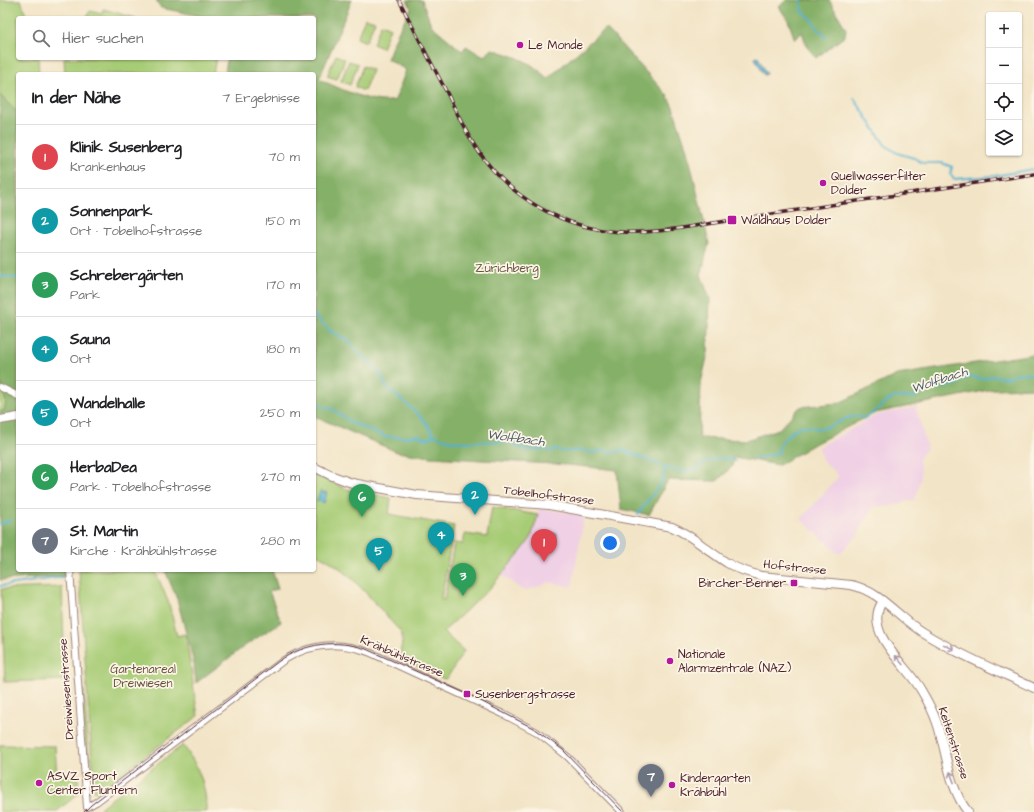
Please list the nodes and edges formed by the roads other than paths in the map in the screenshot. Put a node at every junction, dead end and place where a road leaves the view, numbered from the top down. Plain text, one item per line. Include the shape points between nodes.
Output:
1 (0, 387) edge
2 (16, 395) edge
3 (16, 417) edge
4 (0, 420) edge
5 (316, 468) edge
6 (640, 521) joint
7 (70, 572) edge
8 (883, 601) junction
9 (1034, 688) edge
10 (86, 807) joint
11 (622, 812) edge
12 (968, 812) edge

1 - 2 street
3 - 4 main road
5 - 6 main road, Tobelhofstrasse via 352,483 417,495 527,502
6 - 8 main road, Hofstrasse via 680,530 729,564 750,573 851,585 865,589
7 - 10 street, Dreiwiesenstrasse
8 -> 9 main road via 913,626 937,641
12 -> 8 main road, Keltenstrasse via 950,773 937,723 927,701 916,682 880,635 876,616
10 - 11 street, Krähbühlstrasse via 284,660 307,649 334,645 350,646 371,653 532,729 561,751

